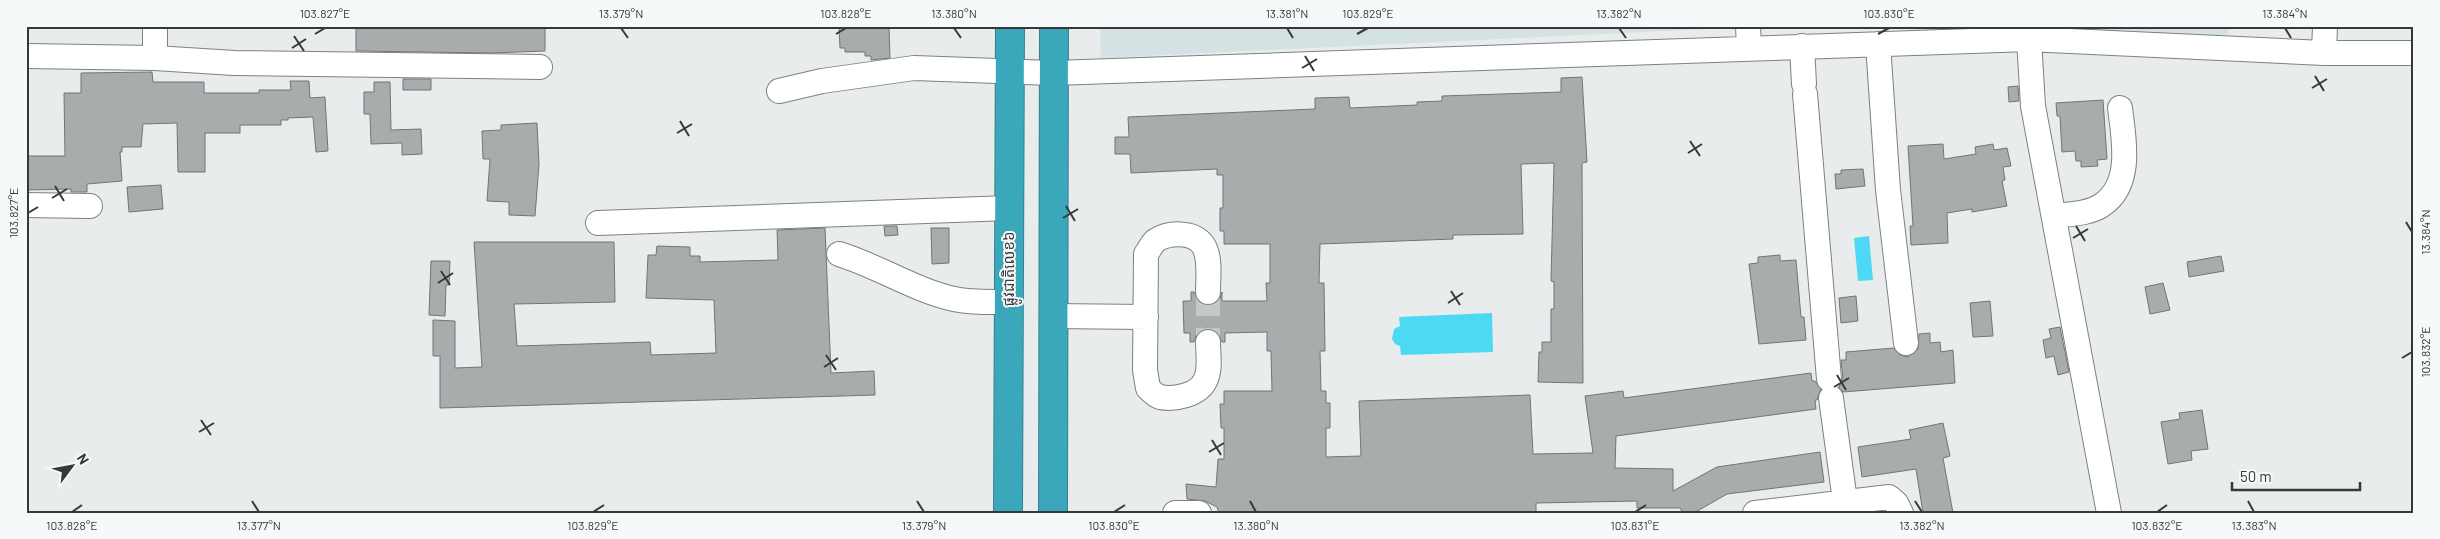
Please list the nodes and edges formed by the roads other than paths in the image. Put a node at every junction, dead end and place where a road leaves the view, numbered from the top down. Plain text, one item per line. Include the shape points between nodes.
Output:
1 (155, 26) edge
2 (1010, 26) edge
3 (1054, 26) edge
4 (2325, 26) edge
5 (1910, 34) edge
6 (1748, 37) edge
7 (2029, 39) junction
8 (1878, 44) junction
9 (1802, 46) junction
10 (2324, 53) junction
11 (2414, 53) edge
12 (26, 56) edge
13 (155, 58) junction
14 (540, 67) dead end
15 (1010, 72) junction
16 (1054, 73) junction
17 (779, 91) dead end
18 (2120, 108) dead end
19 (26, 205) edge
20 (90, 206) dead end
21 (1009, 208) junction
22 (2054, 216) junction
23 (598, 223) dead end
24 (838, 254) dead end
25 (1208, 292) tunnel mouth
26 (1008, 302) junction
27 (1053, 316) junction
28 (1146, 317) junction
29 (1208, 342) tunnel mouth
30 (1906, 343) dead end
31 (1845, 501) junction
32 (1008, 513) edge
33 (1052, 513) edge
34 (1175, 513) edge
35 (1199, 513) edge
36 (1755, 513) edge
37 (1901, 513) edge
38 (2108, 513) edge

1 - 13 street
2 - 15 highway, ផ្លូវជាតិលេខ៦
3 - 16 highway
4 - 10 street
5 - 7 street
5 - 8 street
6 - 9 street
6 - 16 street
7 - 10 street
7 - 22 street via 2033,106
8 - 9 street
8 - 30 street via 1888,190
9 - 31 street via 1830,388
10 - 11 street
12 - 13 street
13 - 14 street via 234,63
15 - 16 street
15 - 17 street via 914,68 822,81
15 - 21 highway, ផ្លូវជាតិលេខ៦
16 - 27 highway
18 - 22 street via 2125,150 2119,186 2102,205 2084,212
19 - 20 street
21 - 23 street
21 - 26 highway, ផ្លូវជាតិលេខ៦
22 - 38 street
24 - 26 street via 954,299
25 - 28 street via 1208,257 1202,244 1188,234 1155,241 1146,254
26 - 32 highway, ផ្លូវជាតិលេខ៦
27 - 28 street
27 - 33 highway
28 - 29 street via 1145,370 1148,388 1158,397 1174,398 1196,391 1206,381
31 - 36 street
31 - 37 street via 1889,497
34 - 35 street

